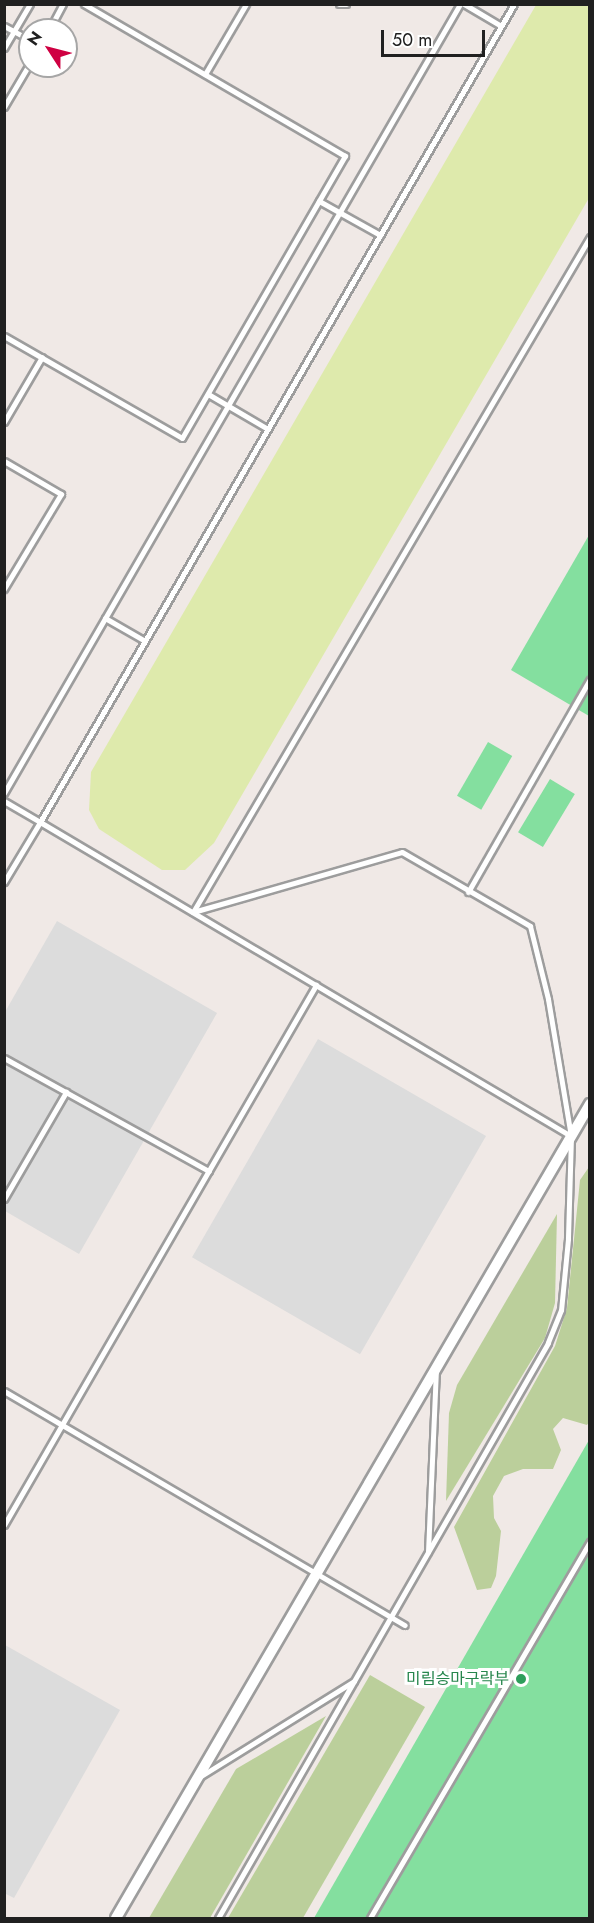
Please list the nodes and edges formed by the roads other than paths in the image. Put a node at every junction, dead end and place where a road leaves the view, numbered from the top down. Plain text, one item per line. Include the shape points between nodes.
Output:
1 (30, 4) edge
2 (63, 4) edge
3 (84, 4) edge
4 (246, 4) edge
5 (339, 4) edge
6 (346, 4) edge
7 (462, 4) edge
8 (514, 4) edge
9 (55, 18) edge
10 (4, 26) edge
11 (501, 26) junction
12 (14, 32) junction
13 (18, 34) edge
14 (4, 48) edge
15 (205, 74) junction
16 (21, 78) edge
17 (4, 107) edge
18 (319, 201) junction
19 (340, 212) junction
20 (380, 235) junction
21 (589, 237) edge
22 (4, 336) edge
23 (42, 357) junction
24 (208, 394) junction
25 (228, 406) junction
26 (4, 422) edge
27 (268, 429) junction
28 (4, 461) edge
29 (4, 589) edge
30 (105, 618) junction
31 (145, 641) junction
32 (590, 679) edge
33 (4, 793) edge
34 (4, 801) edge
35 (40, 822) junction
36 (4, 882) edge
37 (468, 892) junction
38 (193, 912) junction
39 (316, 985) junction
40 (4, 1058) edge
41 (66, 1092) junction
42 (590, 1104) edge
43 (571, 1136) junction
44 (208, 1170) junction
45 (4, 1200) edge
46 (436, 1368) junction
47 (4, 1391) edge
48 (63, 1425) junction
49 (4, 1525) edge
50 (590, 1542) edge
51 (428, 1553) junction
52 (317, 1574) junction
53 (393, 1618) junction
54 (405, 1625) dead end
55 (356, 1680) junction
56 (198, 1778) junction
57 (116, 1918) edge
58 (218, 1918) edge
59 (370, 1918) edge

1 - 12 lane
2 - 9 lane
3 - 15 lane
4 - 15 lane
5 - 6 lane
7 - 11 lane
7 - 19 lane
8 - 11 lane
10 - 12 lane
11 - 20 lane
12 - 13 lane
12 - 14 lane
15 - 18 lane via 345,156
16 - 17 lane
18 - 19 lane
18 - 24 lane
19 - 20 lane
19 - 25 lane
20 - 27 lane
21 - 38 lane
22 - 23 lane
23 - 24 lane via 182,438
23 - 26 lane
24 - 25 lane
25 - 27 lane
25 - 30 lane
27 - 31 lane
28 - 29 lane via 61,494
30 - 31 lane
30 - 33 lane
31 - 35 lane
32 - 37 lane
34 - 35 lane
35 - 36 lane
35 - 38 lane
37 - 38 lane via 402,852
37 - 43 lane via 530,926 548,999
38 - 39 lane
39 - 43 lane
39 - 44 lane
40 - 41 lane
41 - 44 lane
41 - 45 lane
42 - 43 street
43 - 46 street
43 - 51 lane via 561,1310 548,1343
44 - 48 lane
46 - 51 lane
46 - 52 street
47 - 48 lane
48 - 49 lane
48 - 52 lane
50 - 59 lane
51 - 53 lane
52 - 53 lane
52 - 56 street
53 - 54 lane
53 - 55 lane
55 - 56 lane
55 - 58 lane
56 - 57 street

